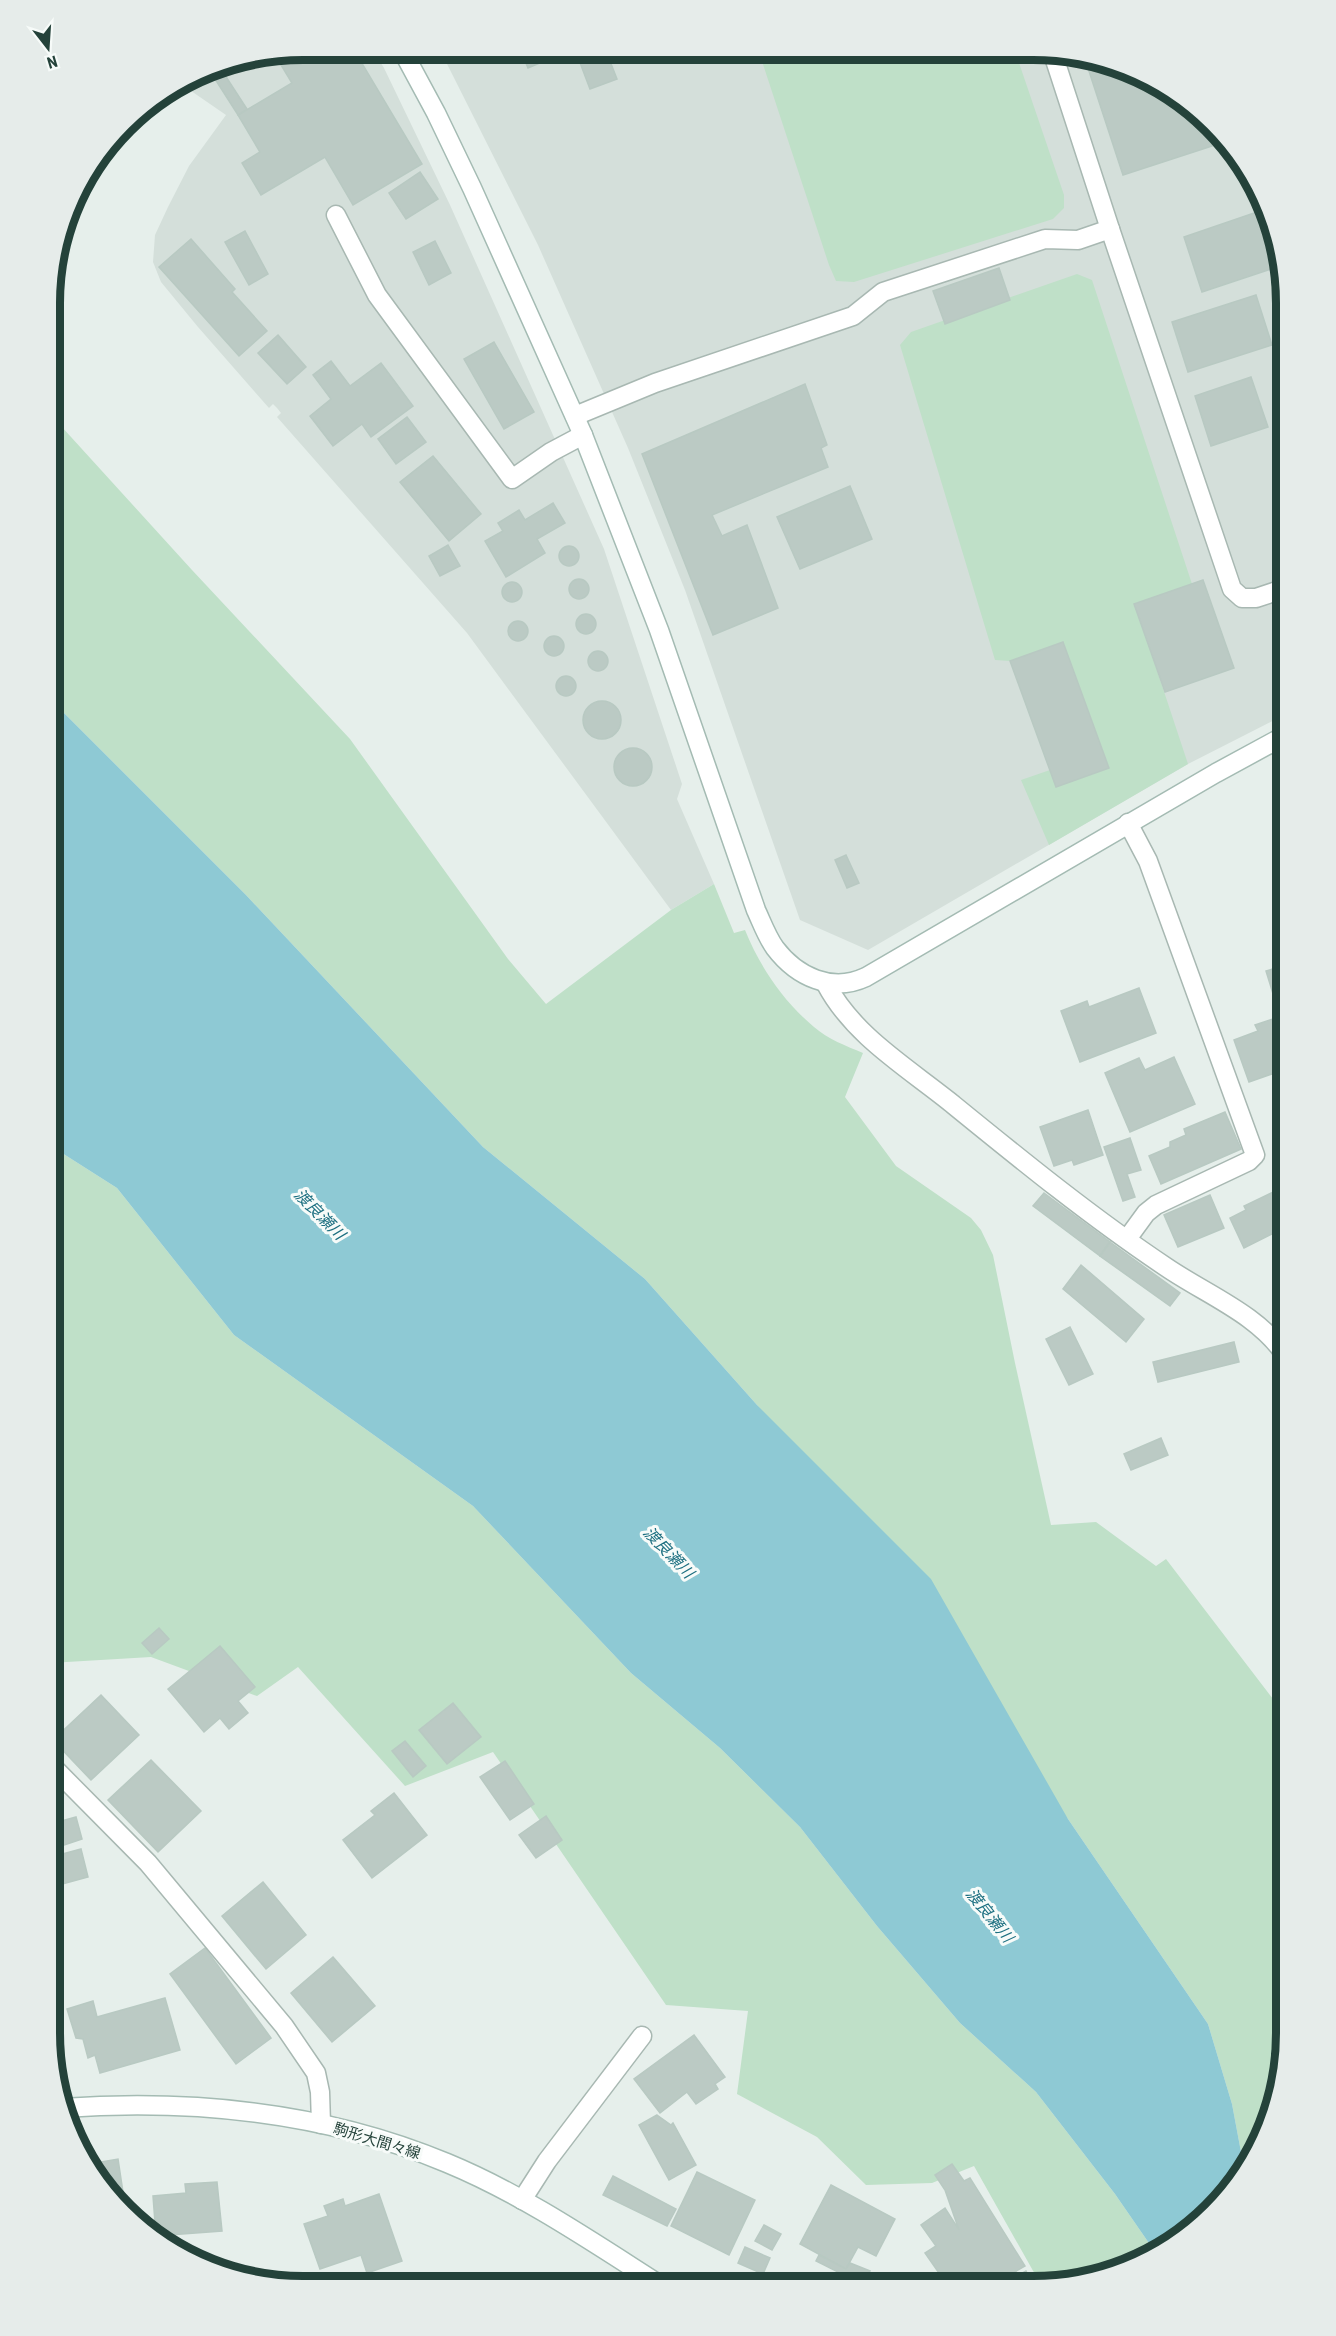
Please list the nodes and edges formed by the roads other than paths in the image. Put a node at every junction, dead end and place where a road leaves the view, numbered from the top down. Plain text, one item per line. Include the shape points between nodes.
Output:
1 (407, 60) edge
2 (1055, 61) edge
3 (336, 215) dead end
4 (1110, 229) junction
5 (575, 416) junction
6 (583, 435) junction
7 (1276, 591) edge
8 (1276, 740) edge
9 (1128, 823) junction
10 (826, 984) junction
11 (1127, 1239) junction
12 (1276, 1342) edge
13 (60, 1774) edge
14 (642, 2036) dead end
15 (72, 2107) edge
16 (321, 2124) junction
17 (522, 2200) junction
18 (645, 2276) edge

1 - 5 street via 472,188
2 - 4 street
3 - 6 street via 377,295 512,479
4 - 5 street via 1078,240 1045,239 883,292 853,316 654,383
4 - 7 street via 1232,589 1242,598
5 - 6 street
6 - 10 street via 659,630 767,934 786,961
8 - 9 street
9 - 10 street via 882,969 854,983
9 - 11 street via 1148,861 1255,1155 1250,1161 1156,1205
10 - 11 street via 836,1003 863,1034 1012,1154
11 - 12 street via 1250,1320
13 - 16 street via 148,1863 284,2026 316,2073
14 - 17 street
15 - 16 street, 駒形大間々線 via 174,2105 233,2109
16 - 17 street, 駒形大間々線 via 447,2163
17 - 18 street, 駒形大間々線

